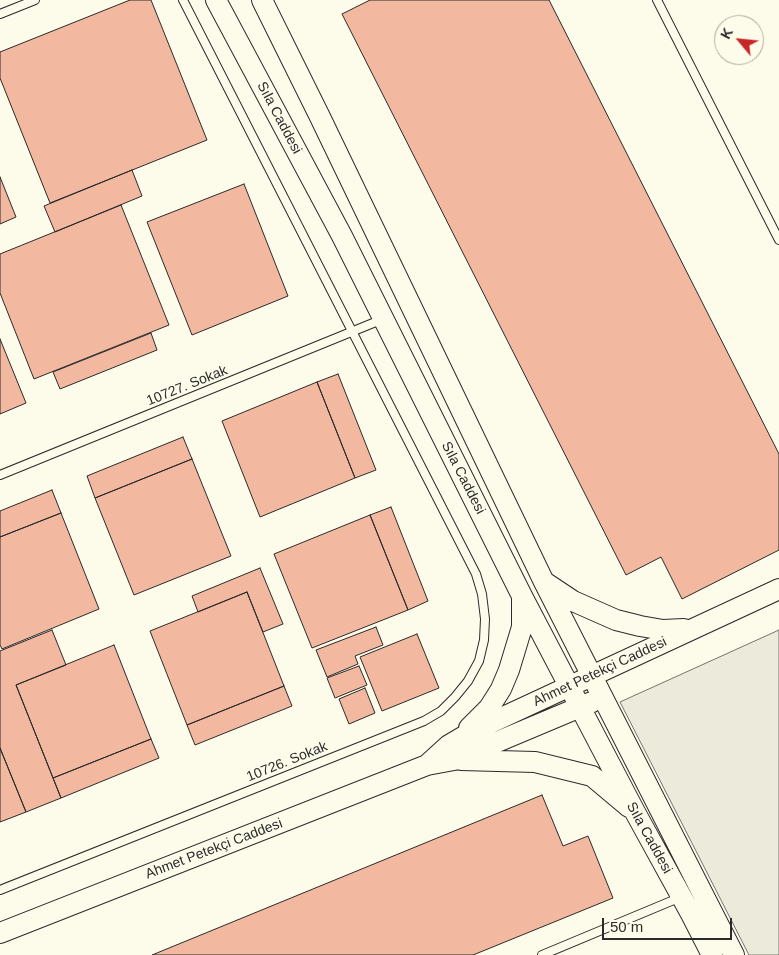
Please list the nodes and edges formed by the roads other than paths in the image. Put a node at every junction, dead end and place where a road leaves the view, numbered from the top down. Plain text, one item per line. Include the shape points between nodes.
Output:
1 (35, 0) edge
2 (183, 0) edge
3 (216, 0) edge
4 (657, 0) edge
5 (264, 1) edge
6 (0, 14) edge
7 (779, 240) edge
8 (383, 319) junction
9 (352, 332) junction
10 (0, 474) edge
11 (544, 582) junction
12 (779, 590) edge
13 (522, 596) junction
14 (693, 629) junction
15 (592, 676) junction
16 (570, 686) junction
17 (603, 697) junction
18 (580, 707) junction
19 (451, 752) junction
20 (635, 812) junction
21 (0, 890) edge
22 (682, 897) junction
23 (0, 933) edge
24 (542, 955) edge
25 (712, 955) edge
26 (734, 955) edge

1 - 6 lane
2 - 9 lane, 10726. Sokak
3 - 8 street, Sıla Caddesi
4 - 7 lane
5 - 11 street, Sıla Caddesi
8 - 9 lane, 10727. Sokak
8 - 13 street, Sıla Caddesi
9 - 10 lane, 10727. Sokak
9 - 21 lane, 10726. Sokak via 476,574 482,594 484,640 479,661 468,680 441,711 424,721
11 - 14 street via 573,601 616,620 663,630
11 - 15 street, Sıla Caddesi
12 - 14 street, Ahmet Petekçi Caddesi
13 - 16 street, Sıla Caddesi
13 - 19 street via 522,627 501,690
14 - 15 street, Ahmet Petekçi Caddesi
15 - 16 street, Ahmet Petekçi Caddesi
15 - 17 street, Sıla Caddesi
16 - 18 street, Sıla Caddesi
16 - 19 street, Ahmet Petekçi Caddesi via 471,732
17 - 18 street, Ahmet Petekçi Caddesi
17 - 26 street, Sıla Caddesi
18 - 19 street, Ahmet Petekçi Caddesi
18 - 20 street, Sıla Caddesi
19 - 20 street via 535,762 592,776
19 - 23 street, Ahmet Petekçi Caddesi via 427,765
20 - 22 street, Sıla Caddesi
22 - 24 lane
22 - 25 street, Sıla Caddesi

